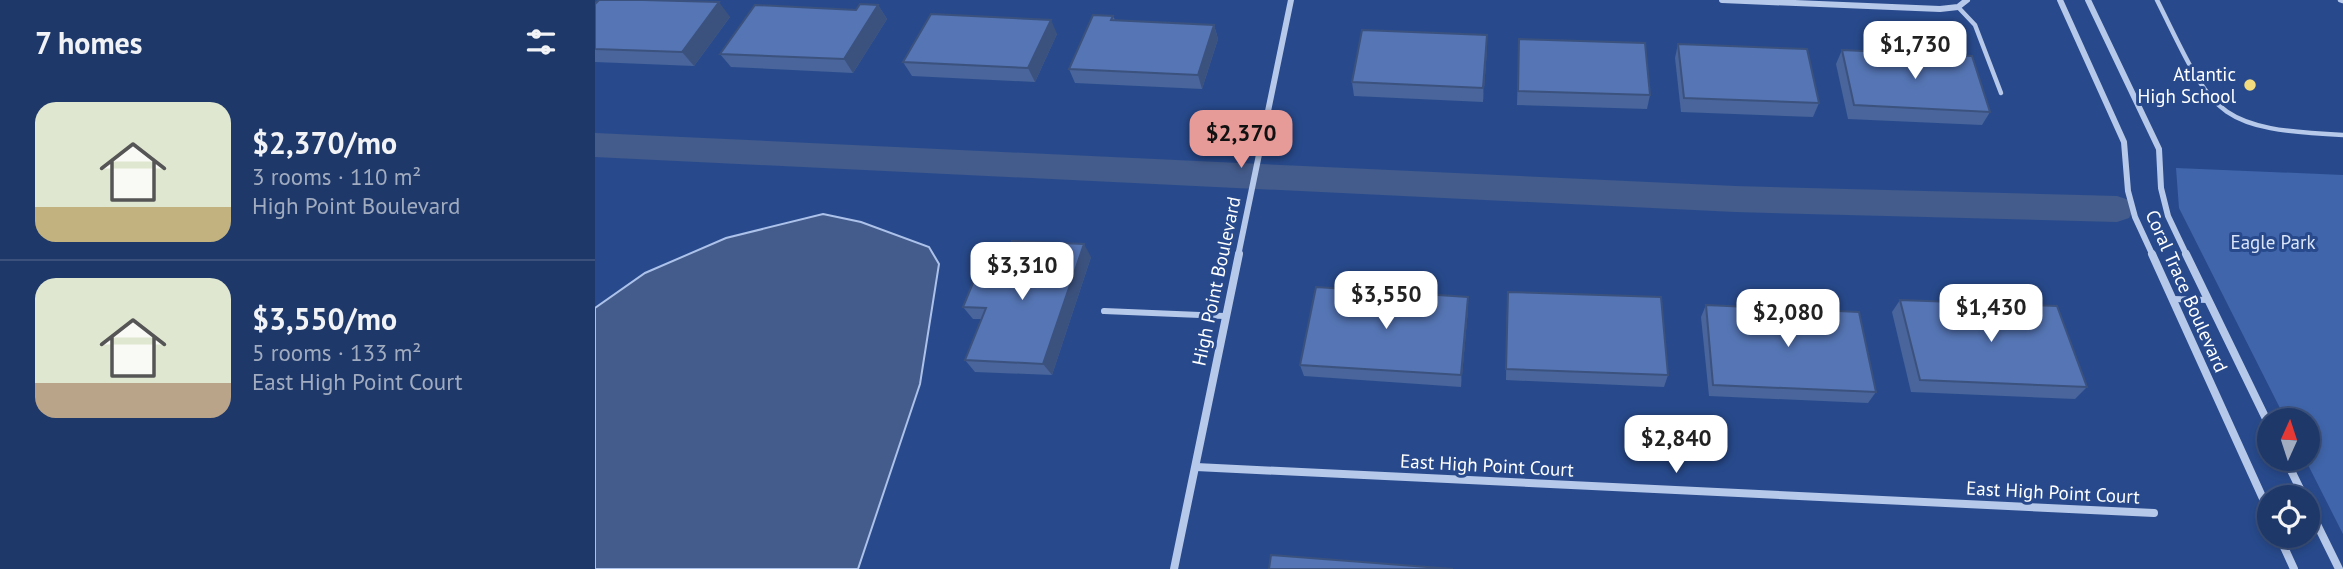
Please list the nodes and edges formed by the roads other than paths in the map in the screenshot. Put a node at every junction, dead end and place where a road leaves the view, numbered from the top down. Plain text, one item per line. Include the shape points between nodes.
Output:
1 (1291, 0) edge
2 (1722, 0) edge
3 (1968, 0) edge
4 (2060, 0) edge
5 (2088, 0) edge
6 (2157, 0) edge
7 (1958, 7) junction
8 (2001, 93) dead end
9 (2343, 135) edge
10 (2173, 299) junction
11 (2208, 300) junction
12 (1104, 311) dead end
13 (1224, 316) junction
14 (2261, 408) edge
15 (1196, 467) junction
16 (2257, 485) edge
17 (2154, 513) dead end
18 (2320, 530) edge
19 (2284, 548) edge
20 (1174, 569) edge
21 (2294, 569) edge
22 (2339, 569) edge

1 - 13 street, High Point Boulevard
2 - 7 street
3 - 7 street
4 - 10 street, Coral Trace Boulevard via 2124,142 2135,217
5 - 11 street, Coral Trace Boulevard via 2151,128 2159,149 2168,216
6 - 9 lane via 2208,98 2269,130
7 - 8 lane via 1975,25
10 - 11 lane
10 - 16 street, Coral Trace Boulevard
11 - 14 street, Coral Trace Boulevard
12 - 13 lane
13 - 15 street, High Point Boulevard
15 - 17 street, East High Point Court
15 - 20 street, High Point Boulevard
18 - 22 street
19 - 21 street

